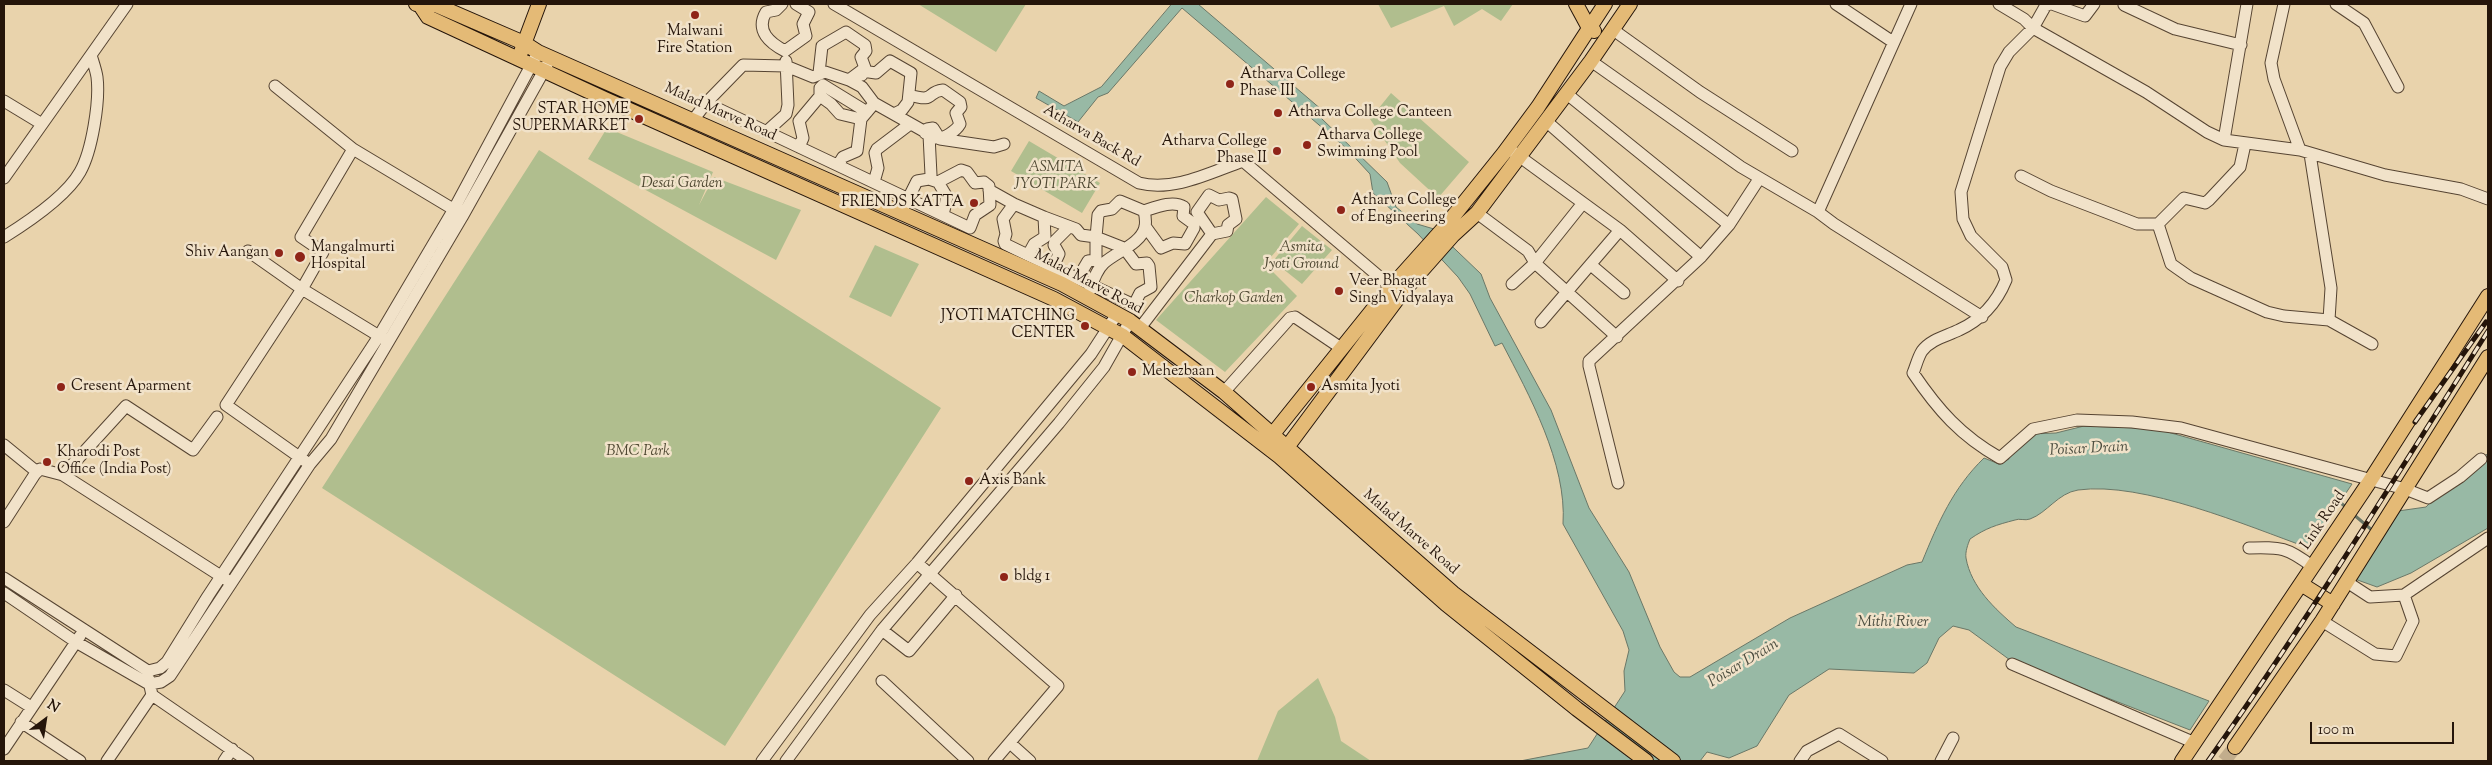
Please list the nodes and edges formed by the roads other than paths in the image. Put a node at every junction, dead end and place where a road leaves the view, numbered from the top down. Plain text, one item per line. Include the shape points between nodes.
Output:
1 (127, 4) edge
2 (529, 4) edge
3 (539, 4) edge
4 (782, 4) edge
5 (796, 4) edge
6 (834, 4) edge
7 (1576, 4) edge
8 (1587, 4) edge
9 (1605, 4) edge
10 (1630, 4) edge
11 (1836, 4) edge
12 (1911, 4) edge
13 (1999, 4) edge
14 (2051, 4) edge
15 (2094, 4) edge
16 (2124, 4) edge
17 (2247, 4) edge
18 (2284, 4) edge
19 (2336, 4) edge
20 (425, 7) edge
21 (1592, 23) junction
22 (2032, 28) junction
23 (1608, 34) junction
24 (806, 36) junction
25 (520, 42) junction
26 (1893, 42) junction
27 (2241, 45) junction
28 (822, 46) junction
29 (785, 51) junction
30 (538, 52) junction
31 (91, 55) junction
32 (515, 57) junction
33 (551, 58) junction
34 (1591, 61) junction
35 (786, 66) junction
36 (538, 68) junction
37 (862, 71) junction
38 (819, 72) junction
39 (849, 80) junction
40 (607, 82) junction
41 (275, 86) dead end
42 (2398, 86) dead end
43 (862, 87) junction
44 (909, 94) junction
45 (1567, 94) junction
46 (820, 96) junction
47 (600, 97) junction
48 (4, 101) edge
49 (706, 103) junction
50 (867, 111) junction
51 (677, 112) junction
52 (894, 114) junction
53 (694, 119) junction
54 (1546, 120) junction
55 (42, 124) junction
56 (910, 124) junction
57 (668, 127) junction
58 (766, 132) junction
59 (932, 136) junction
60 (2224, 140) junction
61 (1004, 144) dead end
62 (2245, 144) junction
63 (799, 148) junction
64 (353, 149) junction
65 (1792, 151) dead end
66 (1513, 152) junction
67 (2305, 152) junction
68 (838, 166) junction
69 (2021, 176) dead end
70 (4, 178) edge
71 (1484, 178) junction
72 (1759, 179) junction
73 (934, 180) junction
74 (874, 182) junction
75 (1496, 187) junction
76 (989, 190) junction
77 (908, 198) junction
78 (2488, 199) edge
79 (1582, 203) junction
80 (1014, 204) junction
81 (987, 208) junction
82 (1144, 211) junction
83 (458, 212) junction
84 (1818, 212) junction
85 (902, 213) junction
86 (1477, 213) junction
87 (943, 215) junction
88 (1044, 216) junction
89 (1002, 219) junction
90 (2158, 224) junction
91 (1729, 225) junction
92 (1145, 226) junction
93 (1069, 227) junction
94 (1620, 230) junction
95 (1192, 232) junction
96 (4, 237) edge
97 (1096, 237) junction
98 (1124, 248) junction
99 (248, 251) dead end
100 (1028, 255) junction
101 (1701, 258) junction
102 (1535, 263) junction
103 (1591, 265) junction
104 (1053, 267) junction
105 (1075, 277) junction
106 (1678, 281) junction
107 (1512, 284) dead end
108 (302, 290) junction
109 (1396, 290) junction
110 (1090, 292) junction
111 (1566, 293) junction
112 (1624, 293) dead end
113 (2488, 296) edge
114 (1134, 306) junction
115 (1117, 314) junction
116 (1150, 314) junction
117 (1982, 317) junction
118 (2329, 320) junction
119 (1542, 322) dead end
120 (1135, 325) junction
121 (1110, 328) junction
122 (379, 336) junction
123 (1123, 336) junction
124 (1617, 337) junction
125 (390, 342) junction
126 (2372, 344) dead end
127 (1341, 348) junction
128 (2488, 357) edge
129 (1224, 392) junction
130 (217, 417) dead end
131 (1268, 439) junction
132 (4, 445) edge
133 (1284, 452) junction
134 (300, 457) junction
135 (2481, 459) dead end
136 (310, 464) junction
137 (37, 472) junction
138 (63, 475) junction
139 (2369, 482) junction
140 (1618, 483) dead end
141 (2405, 490) junction
142 (970, 500) junction
143 (984, 512) junction
144 (4, 522) edge
145 (2488, 538) edge
146 (937, 540) junction
147 (2249, 548) dead end
148 (950, 552) junction
149 (2316, 562) junction
150 (917, 563) junction
151 (931, 574) junction
152 (221, 576) junction
153 (4, 578) edge
154 (2348, 579) junction
155 (232, 584) junction
156 (2301, 584) junction
157 (4, 593) edge
158 (956, 595) junction
159 (2404, 595) junction
160 (208, 596) junction
161 (219, 603) junction
162 (2333, 604) junction
163 (2322, 621) junction
164 (882, 630) junction
165 (83, 631) junction
166 (76, 642) junction
167 (184, 645) junction
168 (2012, 664) dead end
169 (148, 671) junction
170 (882, 681) dead end
171 (4, 690) edge
172 (150, 690) junction
173 (31, 707) junction
174 (21, 722) junction
175 (1953, 738) dead end
176 (1010, 743) junction
177 (2195, 743) junction
178 (2235, 747) tunnel mouth
179 (4, 749) edge
180 (232, 749) junction
181 (80, 761) edge
182 (107, 761) edge
183 (224, 761) edge
184 (248, 761) edge
185 (762, 761) edge
186 (786, 761) edge
187 (968, 761) edge
188 (994, 761) edge
189 (1030, 761) edge
190 (1646, 761) edge
191 (1673, 761) edge
192 (1800, 761) edge
193 (1882, 761) edge
194 (1941, 761) edge
195 (2182, 761) edge

1 - 31 street
2 - 25 main road
3 - 25 main road
4 - 29 street via 776,10 766,12 763,33 771,44
5 - 24 street via 809,12 804,24
6 - 109 street, Atharva Back Rd via 1139,183 1154,187 1181,183 1243,161
7 - 21 main road
8 - 21 main road
9 - 21 main road
10 - 23 main road
11 - 26 street
12 - 26 street
13 - 22 street via 2024,19
14 - 15 street via 2085,16
14 - 22 street via 2046,5
16 - 27 street via 2175,29
17 - 27 street
18 - 67 street via 2272,63 2274,79
19 - 42 street via 2364,23
20 - 25 main road, Malad Marve Road via 436,5
20 - 32 main road, Malad Marve Road
21 - 23 main road
21 - 66 main road
22 - 60 street
22 - 117 street via 2009,52 2000,67 1960,192 1964,219 1971,236 2002,267 2006,280
23 - 34 main road
23 - 65 street
24 - 28 street
24 - 29 street
25 - 30 main road, Malad Marve Road
25 - 32 main road
26 - 84 street
27 - 60 street
28 - 37 street via 846,32 865,45 866,51 861,57 865,68
28 - 38 street
29 - 35 street
30 - 33 main road, Malad Marve Road
30 - 36 street
31 - 55 street
31 - 96 street via 97,78 97,97 94,123 81,171 63,193
32 - 36 main road, Malad Marve Road
33 - 36 street
33 - 40 main road, Malad Marve Road
34 - 45 main road
34 - 72 street
35 - 38 street via 813,77
35 - 49 street via 743,65
35 - 58 street via 786,114
36 - 47 main road, Malad Marve Road
36 - 83 street
37 - 39 street
37 - 43 street
37 - 44 street via 876,72 890,61 911,73
38 - 39 street
39 - 43 street
40 - 47 main road
40 - 51 main road, Malad Marve Road
41 - 64 street
43 - 50 street
44 - 52 street via 905,106
44 - 59 street via 923,99 943,90 960,102 961,107 956,113 960,124 958,128
45 - 54 main road
45 - 91 street
46 - 50 street via 840,114
46 - 50 street via 822,85
46 - 63 street via 799,121 803,138
47 - 57 main road, Malad Marve Road
48 - 55 street
49 - 53 street
49 - 58 street
50 - 52 street
50 - 68 street via 858,151 843,157
51 - 53 main road, Malad Marve Road
51 - 57 main road
52 - 56 street
53 - 85 main road, Malad Marve Road
54 - 66 main road
54 - 101 street
55 - 70 street
56 - 59 street
56 - 74 street via 875,153 878,168
57 - 121 main road, Malad Marve Road
58 - 63 street
59 - 61 street via 994,147
59 - 73 street via 931,175
60 - 62 street
62 - 67 street
62 - 90 street via 2240,167 2209,200 2205,203 2184,198
63 - 68 street
64 - 83 street
64 - 108 street via 301,237 323,252
66 - 71 main road
66 - 75 main road
66 - 79 street
67 - 78 street via 2385,175 2461,189
67 - 118 street via 2331,288
68 - 74 street
69 - 90 street via 2137,224
71 - 75 main road
71 - 109 main road
72 - 84 street via 1774,184
72 - 91 street
73 - 76 street via 961,170 978,184 984,182
73 - 77 street via 917,181
73 - 87 street via 947,197
74 - 77 street
75 - 86 main road
76 - 80 street
76 - 81 street via 990,205
77 - 85 street
77 - 87 street
79 - 94 street
79 - 102 street
80 - 88 street
80 - 89 street
81 - 87 street via 975,215 970,228
81 - 89 street
82 - 92 street
82 - 95 street via 1179,204 1184,207 1183,216 1194,224
82 - 97 street via 1120,201 1112,209 1101,211
83 - 122 street
83 - 125 street
84 - 117 street
85 - 110 main road, Malad Marve Road via 1062,284
86 - 102 street via 1528,251
86 - 109 main road
88 - 93 street
88 - 100 street via 1045,238 1034,244
89 - 100 street via 1005,244
90 - 118 street via 2171,264 2191,278 2267,312
91 - 101 street
92 - 95 street via 1161,248 1173,243 1185,244
92 - 98 street via 1136,240
93 - 97 street via 1081,235
93 - 104 street via 1055,241 1058,254
94 - 103 street
94 - 106 street
95 - 116 street via 1208,239
97 - 98 street
97 - 105 street via 1096,260 1088,261
98 - 110 street via 1103,264
98 - 114 street via 1134,263 1147,263 1149,266 1151,287 1140,293
99 - 108 street
100 - 104 street
101 - 106 street
102 - 107 street
102 - 111 street
103 - 111 street
103 - 112 street
104 - 105 street
105 - 110 street
106 - 124 street via 1647,306
108 - 122 street
108 - 134 street via 226,405
109 - 127 main road
109 - 133 main road
110 - 114 street
110 - 115 main road, Malad Marve Road
111 - 119 street
111 - 124 street
113 - 139 main road, Link Road
114 - 116 street
115 - 120 main road, Malad Marve Road
115 - 121 street
116 - 120 street
117 - 139 street via 1940,337 1922,350 1913,373 1933,402 1973,443 2000,458 2033,429 2077,420 2132,422 2181,428
118 - 126 street
120 - 123 street
120 - 129 main road, Malad Marve Road
121 - 123 main road, Malad Marve Road
121 - 142 street
122 - 125 street
122 - 134 street
123 - 131 main road, Malad Marve Road
123 - 143 street via 1104,367
124 - 140 street via 1588,366
125 - 136 street via 331,439
127 - 129 street via 1296,317 1290,318
127 - 131 main road
128 - 141 main road
129 - 131 main road, Malad Marve Road
130 - 138 street via 193,450 126,406
131 - 133 main road, Malad Marve Road
132 - 137 street
133 - 190 main road, Malad Marve Road via 1446,604
133 - 191 main road, Malad Marve Road via 1453,593
134 - 136 street
134 - 152 street
135 - 141 street via 2428,498
136 - 155 street
137 - 138 street via 46,469
137 - 144 street
138 - 152 street
139 - 141 street
139 - 149 main road, Link Road
141 - 154 main road
142 - 143 street
142 - 146 street
143 - 148 street
145 - 159 street
146 - 148 street
146 - 150 street
147 - 149 street via 2292,551
148 - 151 street
149 - 156 main road, Link Road
150 - 151 street
150 - 185 street via 870,615
151 - 158 street
151 - 164 street
152 - 155 street
152 - 160 street
153 - 165 street
154 - 159 street via 2370,597
154 - 162 main road
155 - 161 street
156 - 162 main road
156 - 177 main road, Link Road
157 - 166 street
158 - 164 street via 909,651
158 - 176 street via 1058,686
159 - 163 street via 2413,621 2396,656 2375,654
160 - 161 street
160 - 167 street
161 - 167 street
162 - 163 main road
163 - 178 main road
164 - 186 street
165 - 166 street
165 - 169 street
166 - 172 street
166 - 173 street
167 - 169 street via 160,668
167 - 172 street via 170,676
168 - 177 street
169 - 172 street
170 - 187 street
171 - 173 street
172 - 180 street
172 - 182 street
173 - 174 street
174 - 179 street
174 - 181 street
175 - 194 street
176 - 188 street
176 - 189 street
177 - 195 main road, Link Road
180 - 183 street
180 - 184 street
192 - 193 street via 1807,751 1839,734

